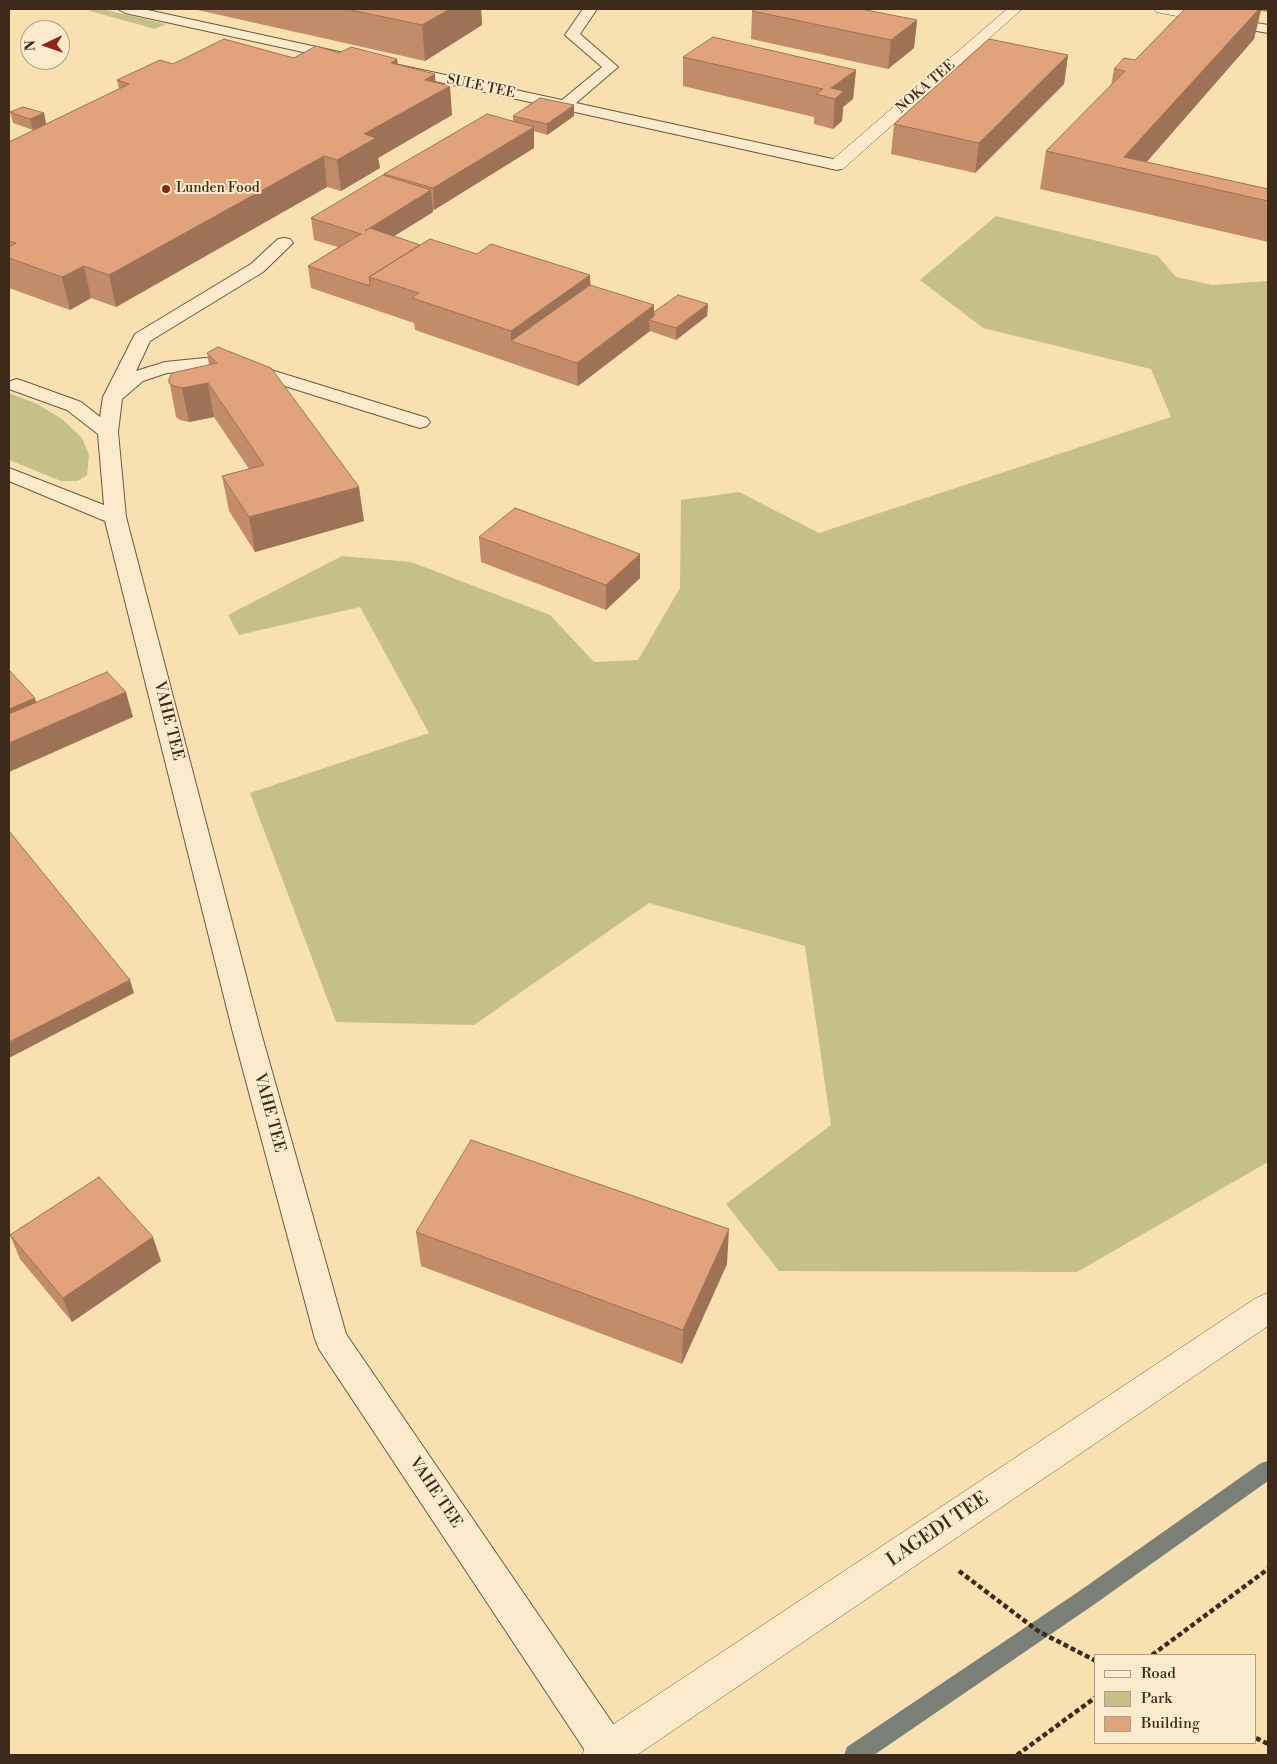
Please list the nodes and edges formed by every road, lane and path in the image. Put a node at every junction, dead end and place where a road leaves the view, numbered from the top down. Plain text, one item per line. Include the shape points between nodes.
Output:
1 (125, 9) edge
2 (590, 9) edge
3 (1014, 9) edge
4 (1161, 9) edge
5 (1214, 19) joint
6 (1268, 29) edge
7 (359, 60) edge
8 (388, 66) edge
9 (565, 105) junction
10 (837, 165) joint
11 (284, 243) dead end
12 (16, 385) dead end
13 (114, 397) junction
14 (420, 422) dead end
15 (108, 432) junction
16 (9, 474) edge
17 (115, 517) junction
18 (1268, 1308) edge
19 (921, 1542) junction
20 (1268, 1569) edge
21 (1153, 1654) edge
22 (1094, 1660) edge
23 (1094, 1698) edge
24 (605, 1753) edge
25 (1017, 1755) edge

1 - 7 lane
2 - 9 lane via 572,35 611,67
3 - 10 street, NOKA TEE
4 - 5 street
5 - 6 lane
8 - 9 lane, SULE TEE
9 - 10 lane, SULE TEE
11 - 13 lane, VAHE TEE via 257,268 142,338
12 - 15 lane via 74,406
13 - 14 lane via 136,377 165,368 205,364 245,368
13 - 15 lane, VAHE TEE
15 - 17 lane, VAHE TEE
16 - 17 lane
17 - 24 lane, VAHE TEE via 246,1029 331,1339
18 - 19 street, LAGEDI TEE
19 - 22 path via 1038,1630
19 - 24 street, LAGEDI TEE
20 - 21 path
23 - 25 path

